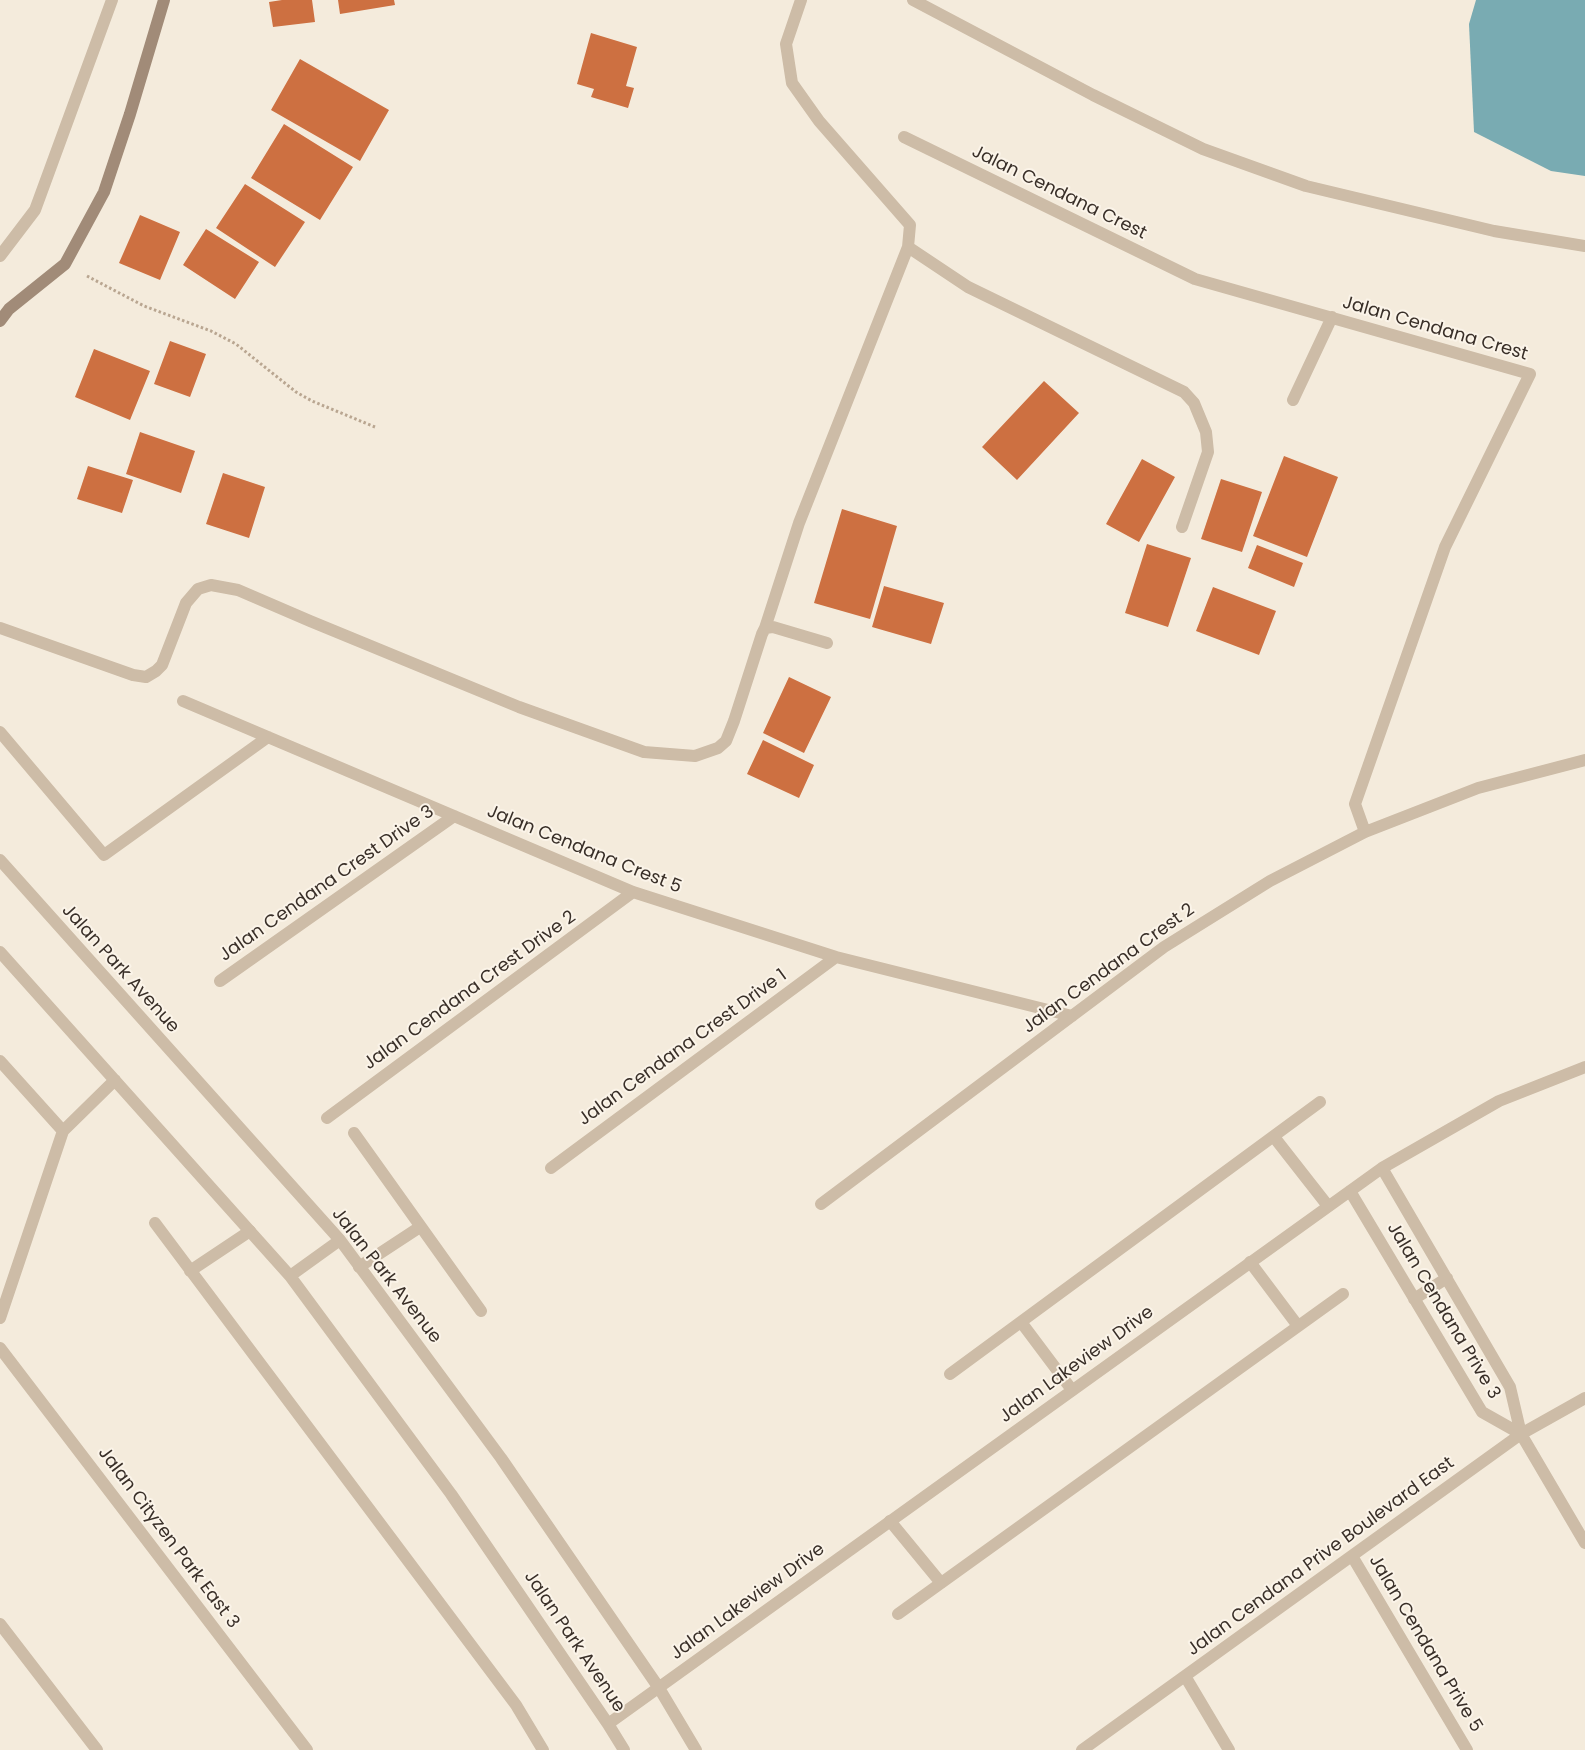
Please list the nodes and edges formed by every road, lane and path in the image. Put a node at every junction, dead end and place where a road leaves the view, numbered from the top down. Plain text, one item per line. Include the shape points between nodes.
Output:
1 (112, 0) edge
2 (164, 0) edge
3 (801, 0) edge
4 (913, 0) edge
5 (904, 137) dead end
6 (1585, 246) edge
7 (908, 247) junction
8 (0, 256) edge
9 (65, 264) junction
10 (1332, 317) junction
11 (0, 321) edge
12 (1293, 400) dead end
13 (375, 427) dead end
14 (1182, 527) dead end
15 (0, 628) edge
16 (765, 628) junction
17 (827, 643) dead end
18 (183, 702) dead end
19 (0, 732) edge
20 (268, 737) junction
21 (1585, 760) edge
22 (454, 816) junction
23 (1365, 832) junction
24 (0, 860) edge
25 (633, 892) junction
26 (0, 952) edge
27 (836, 957) junction
28 (220, 981) dead end
29 (1072, 1016) junction
30 (0, 1061) edge
31 (1585, 1067) edge
32 (114, 1080) junction
33 (1320, 1102) dead end
34 (327, 1118) dead end
35 (63, 1131) junction
36 (354, 1133) dead end
37 (1274, 1136) junction
38 (551, 1168) dead end
39 (1382, 1168) junction
40 (1350, 1190) junction
41 (821, 1204) dead end
42 (1328, 1206) junction
43 (155, 1224) dead end
44 (420, 1227) junction
45 (250, 1231) junction
46 (340, 1240) junction
47 (1250, 1262) junction
48 (359, 1266) junction
49 (190, 1271) junction
50 (290, 1276) junction
51 (1447, 1278) junction
52 (1342, 1294) dead end
53 (1414, 1298) junction
54 (481, 1311) dead end
55 (0, 1318) edge
56 (1021, 1322) junction
57 (1298, 1326) junction
58 (0, 1348) edge
59 (950, 1374) dead end
60 (1072, 1390) junction
61 (1585, 1398) edge
62 (1521, 1434) junction
63 (890, 1520) junction
64 (1585, 1542) edge
65 (1352, 1556) junction
66 (941, 1583) junction
67 (898, 1614) dead end
68 (0, 1624) edge
69 (1185, 1676) junction
70 (659, 1688) junction
71 (608, 1724) junction
72 (97, 1750) edge
73 (307, 1750) edge
74 (543, 1750) edge
75 (624, 1750) edge
76 (696, 1750) edge
77 (1082, 1750) edge
78 (1229, 1750) edge
79 (1467, 1750) edge

1 - 8 street via 35,210
2 - 9 street via 104,192
3 - 7 street via 786,44 792,83 819,121 910,225
4 - 6 street via 1203,149 1306,186 1494,230
5 - 10 street, Jalan Cendana Crest via 1196,279
7 - 14 street via 968,287 1184,392 1194,403 1206,432 1208,452
7 - 16 street via 799,522
9 - 11 street via 9,309
9 - 13 path via 144,306 236,344 312,402
10 - 12 street
10 - 23 street, Jalan Cendana Crest via 1530,374 1445,548 1355,804
15 - 16 street via 132,675 146,677 162,665 186,602 198,589 211,585 238,590 528,710 644,752 695,756 718,748 726,741
16 - 17 street via 773,626
18 - 20 street, Jalan Cendana Crest 5
19 - 20 street via 104,855
20 - 22 street, Jalan Cendana Crest 5
21 - 23 street, Jalan Cendana Crest 2 via 1478,788
22 - 25 street, Jalan Cendana Crest 5
22 - 28 street, Jalan Cendana Crest Drive 3
23 - 29 street, Jalan Cendana Crest 2 via 1270,880 1164,947
24 - 46 street, Jalan Park Avenue
25 - 27 street, Jalan Cendana Crest 5
25 - 34 street, Jalan Cendana Crest Drive 2
26 - 32 street, Jalan Park Avenue
27 - 29 street, Jalan Cendana Crest 5
27 - 38 street, Jalan Cendana Crest Drive 1
29 - 41 street, Jalan Cendana Crest 2
30 - 35 street
31 - 39 street, Jalan Lakeview Drive via 1499,1101
32 - 35 street
32 - 45 street, Jalan Park Avenue
33 - 37 street
35 - 55 street
36 - 44 street
37 - 42 street
37 - 56 street
39 - 40 street, Jalan Lakeview Drive
39 - 51 street, Jalan Cendana Prive 3
40 - 42 street, Jalan Lakeview Drive
40 - 53 street, Jalan Cendana Prive 3
42 - 47 street, Jalan Lakeview Drive
43 - 49 street
44 - 48 street
44 - 54 street
45 - 49 street
45 - 50 street, Jalan Park Avenue
46 - 48 street, Jalan Park Avenue
46 - 50 street
47 - 57 street
47 - 60 street, Jalan Lakeview Drive
48 - 70 street, Jalan Park Avenue via 501,1458
49 - 74 street via 516,1705
50 - 71 street, Jalan Park Avenue via 451,1494
51 - 53 street
51 - 62 street, Jalan Cendana Prive 3 via 1510,1387
52 - 57 street
53 - 62 street, Jalan Cendana Prive 3 via 1482,1412
56 - 59 street
56 - 60 street
57 - 66 street
58 - 73 street, Jalan Cityzen Park East 3
60 - 63 street, Jalan Lakeview Drive
61 - 62 street, Jalan Cendana Prive Boulevard East
62 - 64 street, Jalan Cendana Prive 3
62 - 65 street, Jalan Cendana Prive Boulevard East
63 - 66 street
63 - 70 street, Jalan Lakeview Drive
65 - 69 street, Jalan Cendana Prive Boulevard East
65 - 79 street, Jalan Cendana Prive 5
66 - 67 street
68 - 72 street
69 - 77 street, Jalan Cendana Prive Boulevard East
69 - 78 street
70 - 71 street, Jalan Lakeview Drive
70 - 76 street, Jalan Park Avenue
71 - 75 street, Jalan Park Avenue

